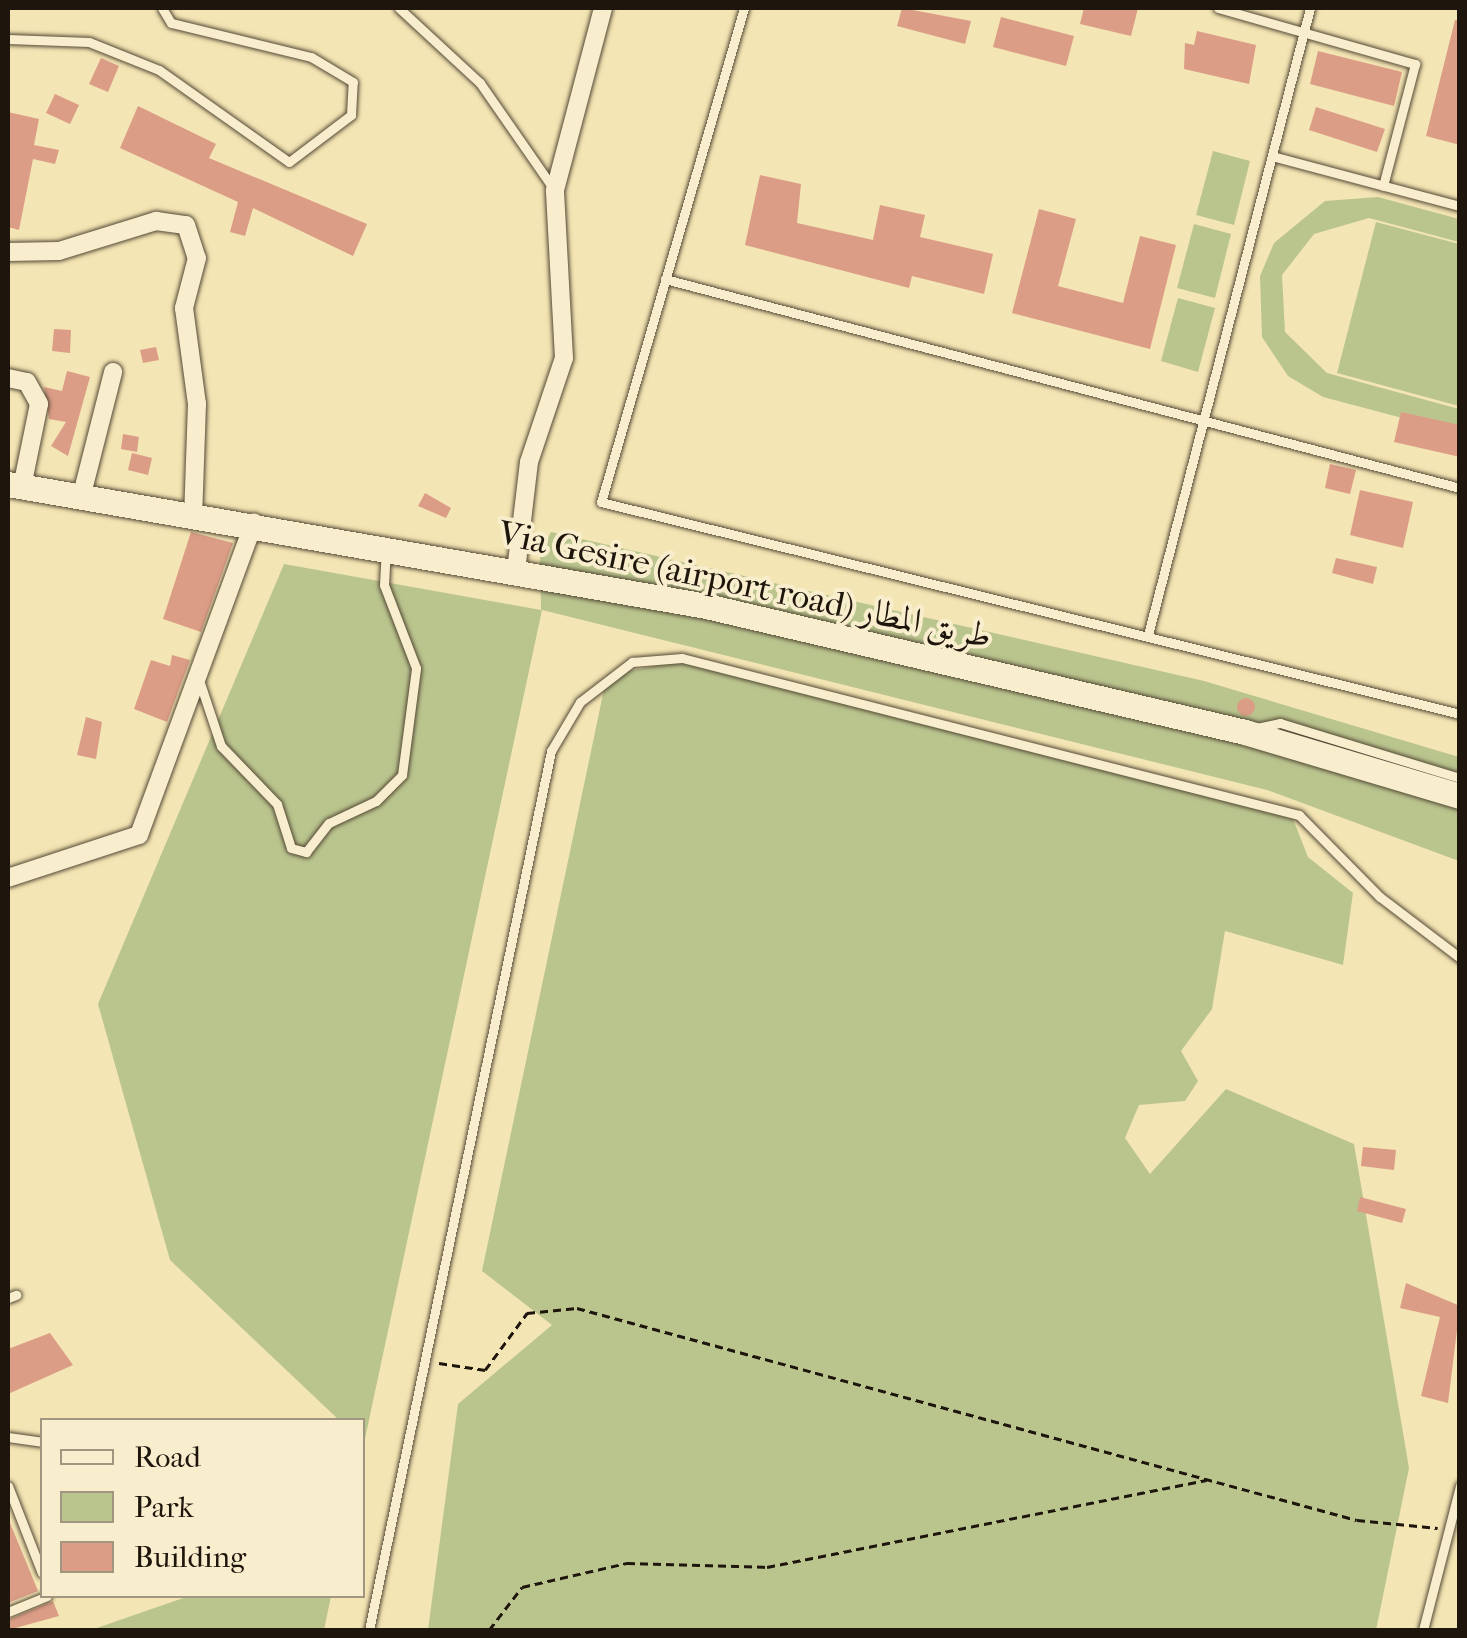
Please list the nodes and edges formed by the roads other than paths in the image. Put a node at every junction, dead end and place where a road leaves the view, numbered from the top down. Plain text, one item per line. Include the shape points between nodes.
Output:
1 (162, 8) edge
2 (400, 8) edge
3 (603, 8) edge
4 (744, 8) edge
5 (1218, 8) edge
6 (1310, 8) edge
7 (1305, 30) junction
8 (8, 39) edge
9 (1272, 156) junction
10 (1383, 186) junction
11 (554, 190) junction
12 (1460, 206) edge
13 (8, 252) edge
14 (666, 279) junction
15 (114, 372) dead end
16 (8, 378) edge
17 (1203, 420) junction
18 (14, 486) edge
19 (1460, 488) edge
20 (82, 494) junction
21 (193, 516) junction
22 (254, 523) junction
23 (386, 548) junction
24 (516, 571) junction
25 (1149, 631) junction
26 (198, 678) junction
27 (1460, 714) edge
28 (1245, 732) junction
29 (1460, 778) edge
30 (1460, 796) edge
31 (8, 878) edge
32 (1460, 958) edge
33 (8, 1437) edge
34 (40, 1442) edge
35 (8, 1486) edge
36 (1460, 1486) edge
37 (1454, 1531) edge
38 (40, 1567) edge
39 (42, 1598) edge
40 (8, 1612) edge
41 (368, 1630) edge
42 (1423, 1630) edge

1 - 8 lane via 171,23 312,57 353,82 351,116 289,162 160,70 88,42
2 - 11 lane via 480,83
3 - 11 street
4 - 14 lane
5 - 7 lane
6 - 7 lane
7 - 9 lane
7 - 10 lane via 1415,64
9 - 10 lane
9 - 17 lane
10 - 12 lane
11 - 24 street via 566,344 529,462
13 - 21 street via 59,251 156,221 186,226 196,258 184,308 197,404
14 - 17 lane
14 - 25 lane via 601,502
15 - 20 street
16 - 18 street via 27,382 39,404
17 - 19 lane
17 - 25 lane
18 - 20 main road, Via Gesire (airport road) طريق المطار
20 - 21 main road, Via Gesire (airport road) طريق المطار
21 - 22 main road, Via Gesire (airport road) طريق المطار
22 - 23 main road, Via Gesire (airport road) طريق المطار
22 - 26 street
23 - 24 main road, Via Gesire (airport road) طريق المطار
23 - 26 lane via 384,585 416,668 402,775 376,800 329,823 306,852 291,848 277,804 221,746
24 - 28 main road, Via Gesire (airport road) طريق المطار
25 - 27 lane
26 - 31 street via 138,835
28 - 29 lane via 1280,723
28 - 30 main road, Via Gesire (airport road) طريق المطار
32 - 41 lane via 1380,897 1299,815 682,658 632,662 580,702 551,751
33 - 34 lane
35 - 38 lane
36 - 37 lane
37 - 42 lane
39 - 40 lane

